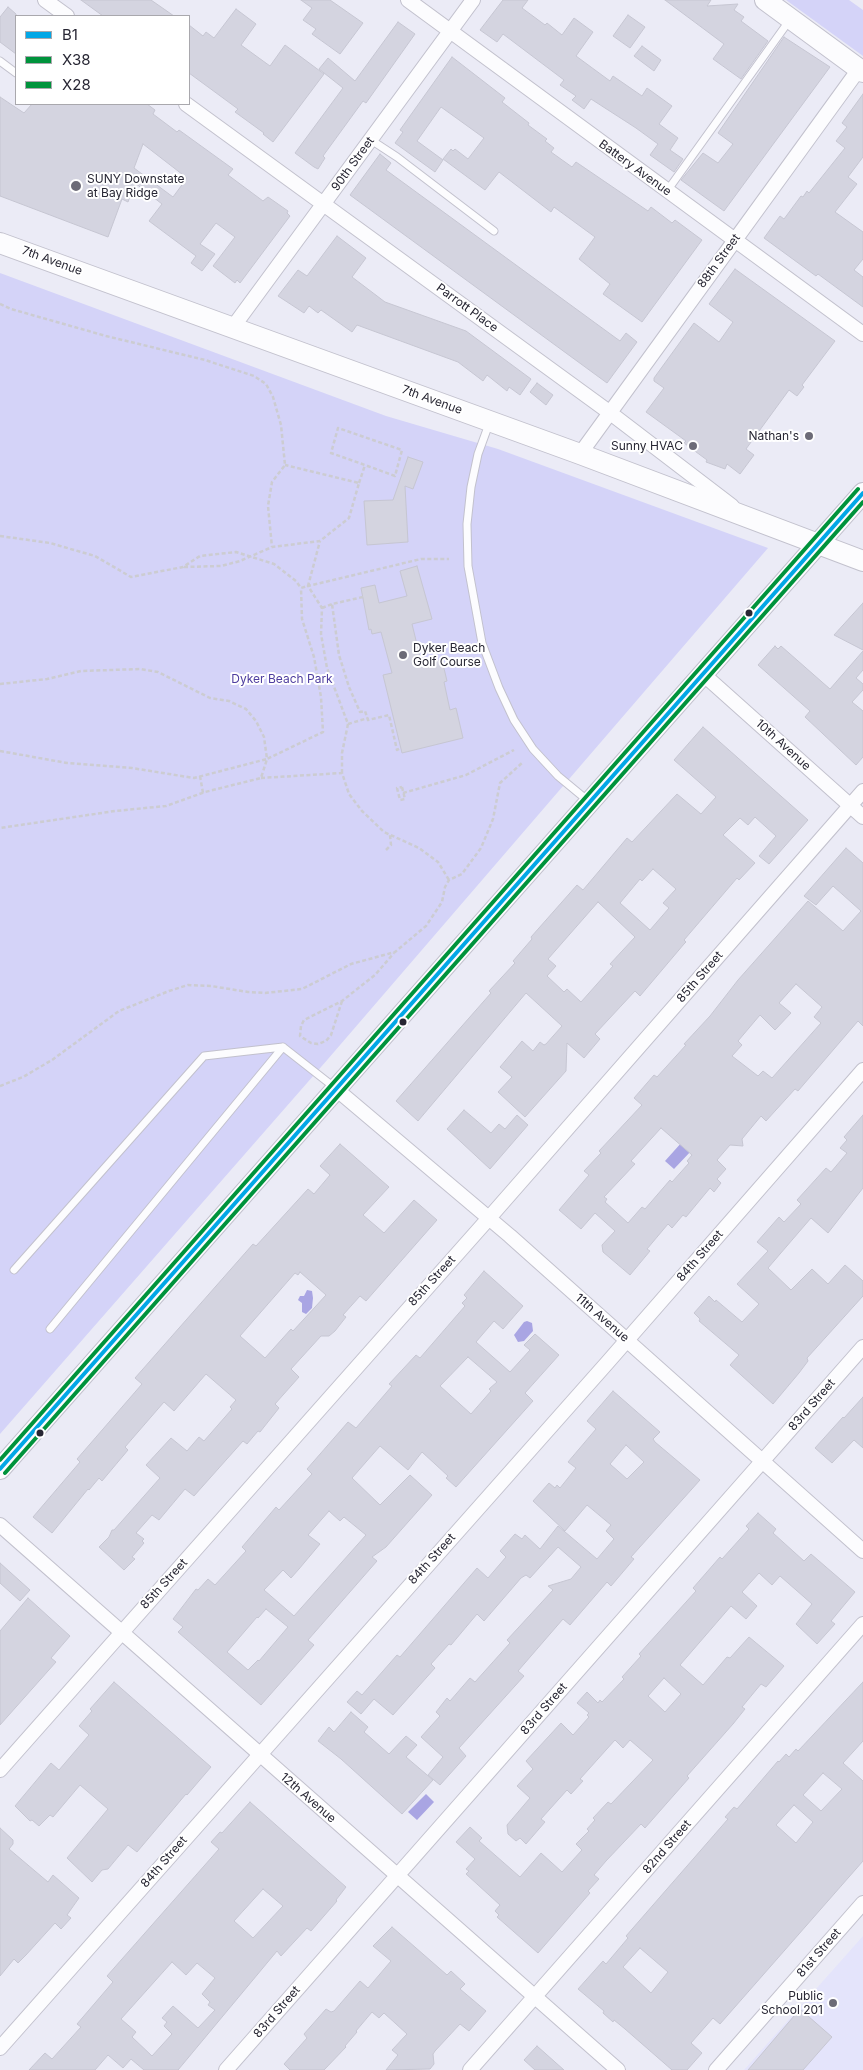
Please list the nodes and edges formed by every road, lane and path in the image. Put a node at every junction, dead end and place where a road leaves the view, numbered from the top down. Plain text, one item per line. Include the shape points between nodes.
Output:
1 (45, 0) edge
2 (408, 0) edge
3 (473, 0) edge
4 (765, 0) edge
5 (66, 15) edge
6 (791, 19) junction
7 (450, 31) junction
8 (0, 61) edge
9 (861, 71) edge
10 (15, 72) edge
11 (187, 105) edge
12 (371, 140) junction
13 (667, 191) junction
14 (324, 204) junction
15 (494, 231) dead end
16 (734, 240) junction
17 (0, 243) edge
18 (0, 304) edge
19 (234, 327) junction
20 (863, 334) edge
21 (609, 412) junction
22 (490, 422) junction
23 (580, 454) junction
24 (285, 465) junction
25 (365, 465) junction
26 (359, 483) junction
27 (863, 493) edge
28 (745, 516) junction
29 (0, 536) edge
30 (320, 542) junction
31 (818, 544) junction
32 (272, 547) junction
33 (251, 556) junction
34 (449, 559) dead end
35 (863, 561) edge
36 (183, 566) junction
37 (308, 586) junction
38 (301, 588) junction
39 (363, 597) dead end
40 (332, 604) junction
41 (322, 608) junction
42 (703, 674) junction
43 (0, 684) edge
44 (368, 718) junction
45 (348, 724) junction
46 (401, 748) dead end
47 (0, 750) edge
48 (514, 750) dead end
49 (267, 759) junction
50 (522, 763) dead end
51 (342, 773) junction
52 (200, 776) junction
53 (261, 778) junction
54 (863, 791) edge
55 (203, 793) junction
56 (403, 793) junction
57 (590, 802) junction
58 (850, 805) junction
59 (863, 817) edge
60 (0, 828) edge
61 (390, 835) junction
62 (386, 850) dead end
63 (449, 880) junction
64 (395, 952) junction
65 (342, 1001) junction
66 (283, 1047) junction
67 (863, 1070) edge
68 (0, 1086) edge
69 (336, 1089) junction
70 (489, 1218) junction
71 (14, 1270) dead end
72 (50, 1329) dead end
73 (627, 1340) junction
74 (863, 1347) edge
75 (762, 1462) junction
76 (0, 1469) edge
77 (0, 1525) edge
78 (863, 1551) edge
79 (863, 1624) edge
80 (121, 1633) junction
81 (259, 1754) junction
82 (0, 1770) edge
83 (397, 1876) junction
84 (863, 1903) edge
85 (535, 1997) junction
86 (0, 2048) edge
87 (226, 2070) edge
88 (470, 2070) edge
89 (618, 2070) edge
90 (716, 2070) edge

1 - 5 street
2 - 7 street, Battery Avenue
3 - 7 street, 90th Street
4 - 6 main road
6 - 9 main road
6 - 13 lane
7 - 12 street, 90th Street
7 - 13 street, Battery Avenue
8 - 10 lane
9 - 16 street, 88th Street
11 - 14 street, Parrott Place
12 - 14 street, 90th Street
12 - 15 lane
13 - 16 street, Battery Avenue
14 - 19 street, 90th Street
14 - 21 street, Parrott Place
16 - 20 street, Battery Avenue
16 - 21 street, 88th Street
17 - 19 main road, 7th Avenue
18 - 24 path via 254,376 266,384 273,396 281,425
19 - 22 main road, 7th Avenue
21 - 23 street, 88th Street
21 - 28 street, Parrott Place
22 - 23 main road, 7th Avenue
22 - 57 lane via 478,454 467,524 468,566 482,643 510,712 528,742 558,776
23 - 28 main road, 7th Avenue
24 - 26 path
24 - 32 path via 272,482 268,506
25 - 25 path via 331,453 338,428 402,450 395,476
25 - 26 path
26 - 30 path via 349,518
27 - 31 main road
28 - 31 main road, 7th Avenue
29 - 36 path via 50,543 95,556 131,577
30 - 32 path
30 - 37 path
31 - 35 main road, 7th Avenue
31 - 42 main road
32 - 33 path
33 - 36 path via 221,566
33 - 36 path via 236,552 200,556
33 - 38 path via 274,564
34 - 37 path via 421,559
37 - 38 path
37 - 41 path
38 - 49 path via 302,619 314,657 323,732
39 - 40 path
40 - 41 path
40 - 44 path via 344,673 360,712 365,710
41 - 45 path via 321,634 327,668
42 - 57 main road
42 - 58 street, 10th Avenue
43 - 49 path via 81,672 140,669 158,672 210,698 229,701 246,709 264,738
44 - 45 path
44 - 46 path via 389,714 397,750
45 - 51 path
47 - 52 path via 67,762 194,778
48 - 56 path via 466,775
49 - 52 path
49 - 53 path
50 - 63 path via 500,783 493,819 481,848 462,874
51 - 53 path
51 - 61 path via 349,794 362,811
52 - 55 path
53 - 55 path
54 - 58 street, 85th Street
55 - 60 path via 166,806
56 - 56 path via 402,787 397,788 400,800 405,799
57 - 69 main road
58 - 59 street, 10th Avenue
58 - 70 street, 85th Street
61 - 62 path via 390,845
61 - 63 path via 420,848 438,862
63 - 64 path via 442,902 426,926
64 - 65 path via 375,975
64 - 68 path via 351,964 302,988 265,993 188,986 169,991 119,1011 52,1060
65 - 65 path via 304,1020 300,1036 312,1044 326,1041
66 - 69 lane
66 - 71 lane via 204,1056
66 - 72 lane
67 - 73 street, 84th Street
69 - 70 street, 11th Avenue
69 - 76 main road
70 - 73 street, 11th Avenue
70 - 80 street, 85th Street
73 - 75 street, 11th Avenue
73 - 81 street, 84th Street
74 - 75 street, 83rd Street
75 - 78 street, 11th Avenue
75 - 83 street, 83rd Street
77 - 80 street, 12th Avenue
79 - 85 street, 82nd Street
80 - 81 street, 12th Avenue
80 - 82 street, 85th Street
81 - 83 street, 12th Avenue
81 - 86 street, 84th Street
83 - 85 street, 12th Avenue
83 - 87 street, 83rd Street
84 - 90 street, 81st Street
85 - 88 street, 82nd Street
85 - 89 street, 12th Avenue

